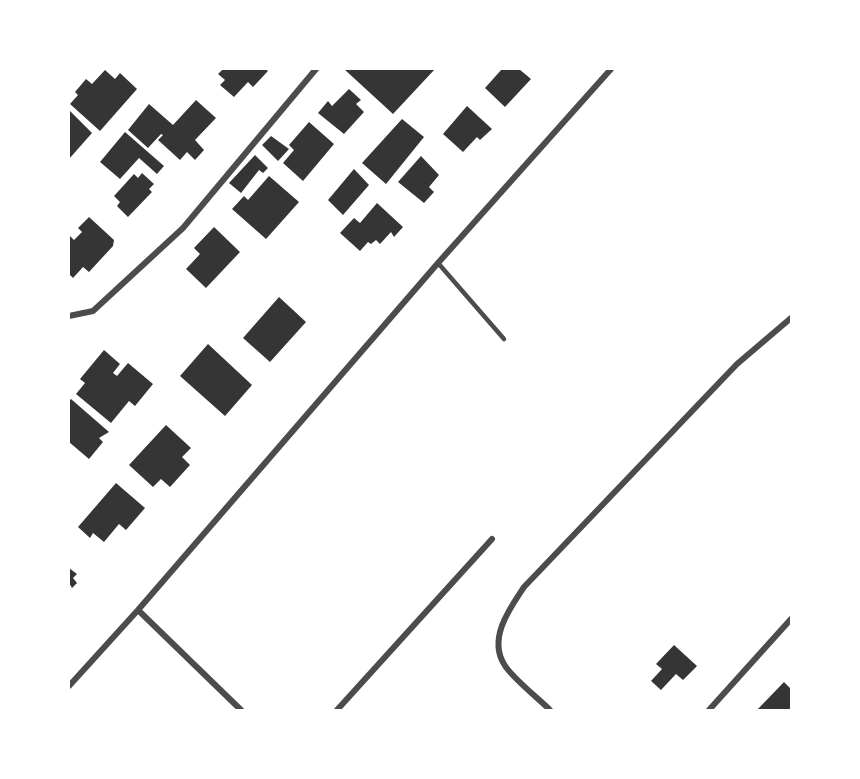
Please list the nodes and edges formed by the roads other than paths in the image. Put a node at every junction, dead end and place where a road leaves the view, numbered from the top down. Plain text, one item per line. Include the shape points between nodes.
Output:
1 (316, 69) edge
2 (611, 69) edge
3 (438, 263) junction
4 (69, 315) edge
5 (791, 318) edge
6 (504, 339) dead end
7 (492, 539) dead end
8 (138, 610) junction
9 (791, 619) edge
10 (69, 686) edge
11 (241, 710) edge
12 (338, 710) edge
13 (550, 710) edge
14 (710, 710) edge

1 - 4 street via 183,228 93,311
2 - 3 street
3 - 6 lane
3 - 8 street
5 - 13 street via 737,364 524,587 506,614 500,631 504,664
7 - 12 street
8 - 10 street
8 - 11 street
9 - 14 street

